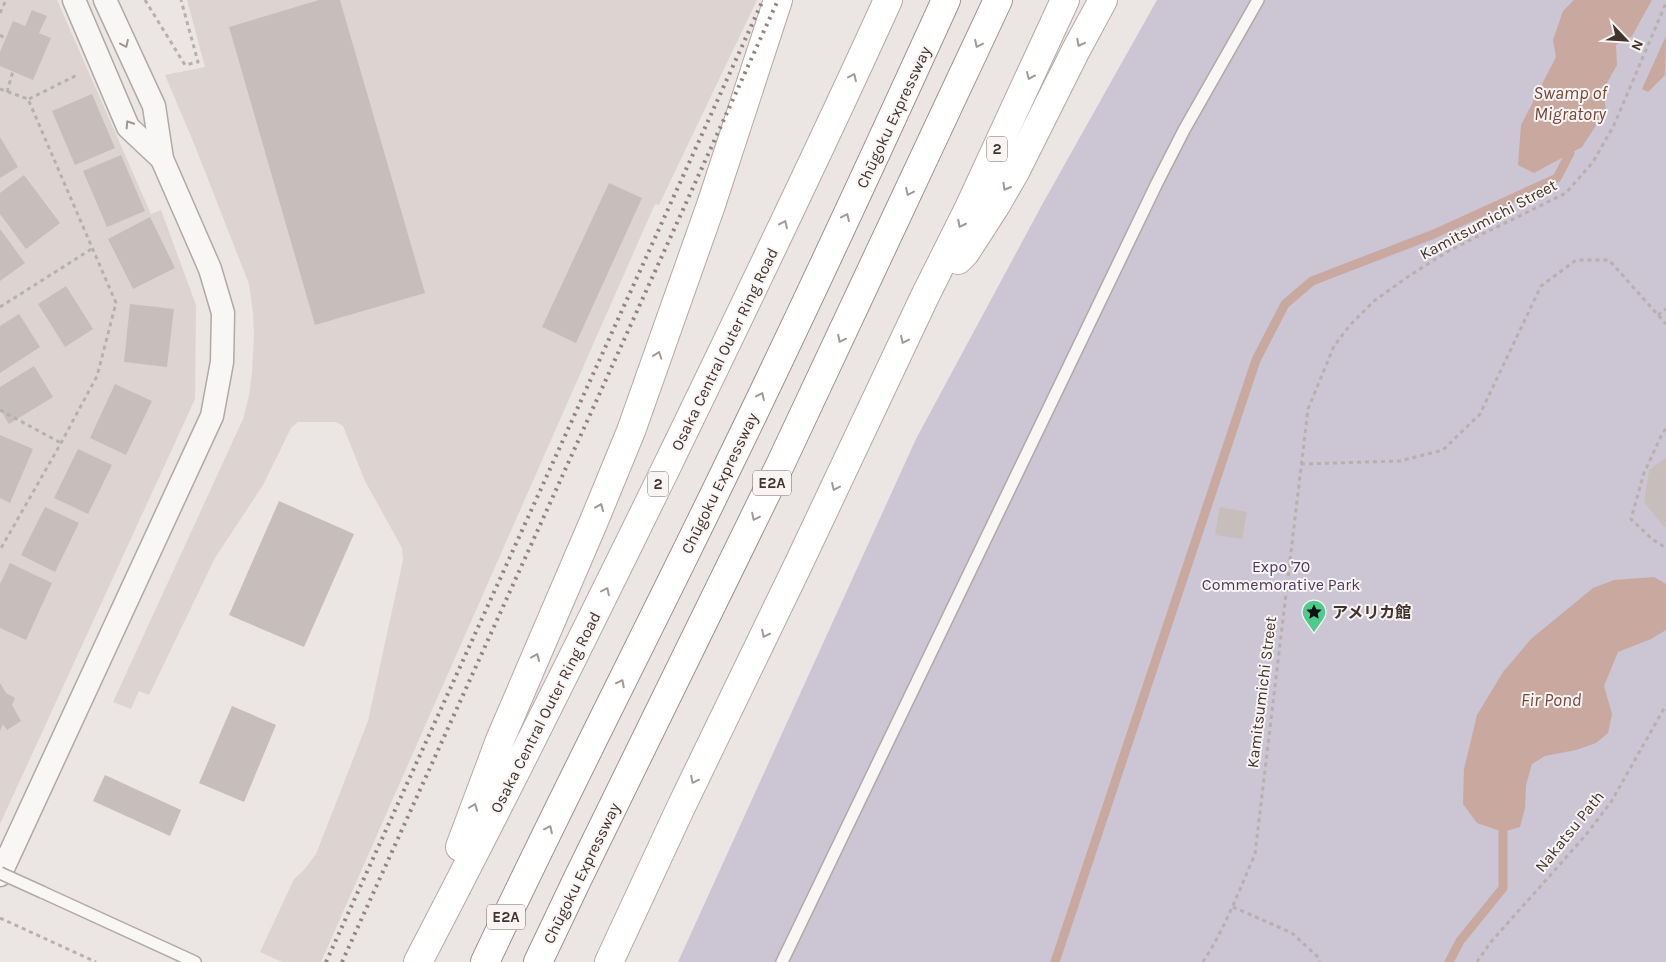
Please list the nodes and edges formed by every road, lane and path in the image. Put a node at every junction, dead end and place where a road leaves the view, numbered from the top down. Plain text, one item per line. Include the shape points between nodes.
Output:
1 (6, 0) edge
2 (74, 0) edge
3 (105, 0) edge
4 (145, 0) edge
5 (181, 0) edge
6 (778, 0) edge
7 (888, 0) edge
8 (946, 0) edge
9 (998, 0) edge
10 (1065, 0) edge
11 (1103, 0) edge
12 (1258, 0) edge
13 (1666, 3) edge
14 (0, 13) edge
15 (0, 35) edge
16 (6, 39) dead end
17 (102, 63) junction
18 (13, 72) dead end
19 (0, 90) edge
20 (7, 92) junction
21 (28, 100) junction
22 (162, 159) junction
23 (94, 248) junction
24 (925, 296) junction
25 (0, 307) edge
26 (1666, 309) edge
27 (1658, 315) junction
28 (1666, 324) edge
29 (0, 410) edge
30 (1666, 429) edge
31 (61, 443) junction
32 (1301, 464) junction
33 (1666, 548) edge
34 (0, 550) edge
35 (1666, 705) edge
36 (527, 873) junction
37 (0, 874) edge
38 (577, 880) junction
39 (1233, 908) junction
40 (0, 918) edge
41 (431, 936) junction
42 (96, 962) edge
43 (195, 962) edge
44 (418, 962) edge
45 (477, 962) edge
46 (485, 962) edge
47 (538, 962) edge
48 (550, 962) edge
49 (610, 962) edge
50 (782, 962) edge
51 (1203, 962) edge
52 (1320, 962) edge
53 (1477, 962) edge

1 - 14 path
2 - 17 street
3 -> 22 street via 154,106
4 - 5 path via 185,65 198,62
41 -> 6 main road via 463,836 500,740 631,431 714,196
41 -> 7 main road, Osaka Central Outer Ring Road / 2 via 630,543
36 -> 8 main road, Chūgoku Expressway / E2A via 732,458
9 -> 38 main road, Chūgoku Expressway / E2A via 782,463
10 -> 24 main road, 2
11 -> 24 main road via 996,205 964,253
12 - 50 lane via 1156,183
13 - 32 path, Kamitsumichi Street via 1608,138 1593,162 1566,193 1450,250 1374,301 1351,324 1334,346 1308,409
15 - 16 path
17 - 21 path
22 -> 17 street via 128,127
18 - 20 path
19 - 20 path
20 - 21 path
21 - 23 path
22 - 37 street via 210,269 223,313 222,362 212,416
23 - 25 path
23 - 31 path via 116,303 97,376
24 -> 49 main road, 2
26 - 27 path
27 - 28 path
27 - 32 path via 1608,260 1576,260 1541,286 1480,414 1443,450 1400,461
29 - 31 path
30 - 33 path via 1644,473 1631,519
31 - 34 path
32 - 39 path, Kamitsumichi Street via 1254,854
35 - 53 path, Nakatsu Path via 1611,802
36 - 45 main road
36 - 46 main road, Chūgoku Expressway / E2A
37 - 43 lane, bridge
38 - 47 main road, Chūgoku Expressway / E2A
38 - 48 main road
39 - 51 path, Kamitsumichi Street
39 - 52 path via 1292,933
40 - 42 path
41 - 44 main road, Osaka Central Outer Ring Road / 2

